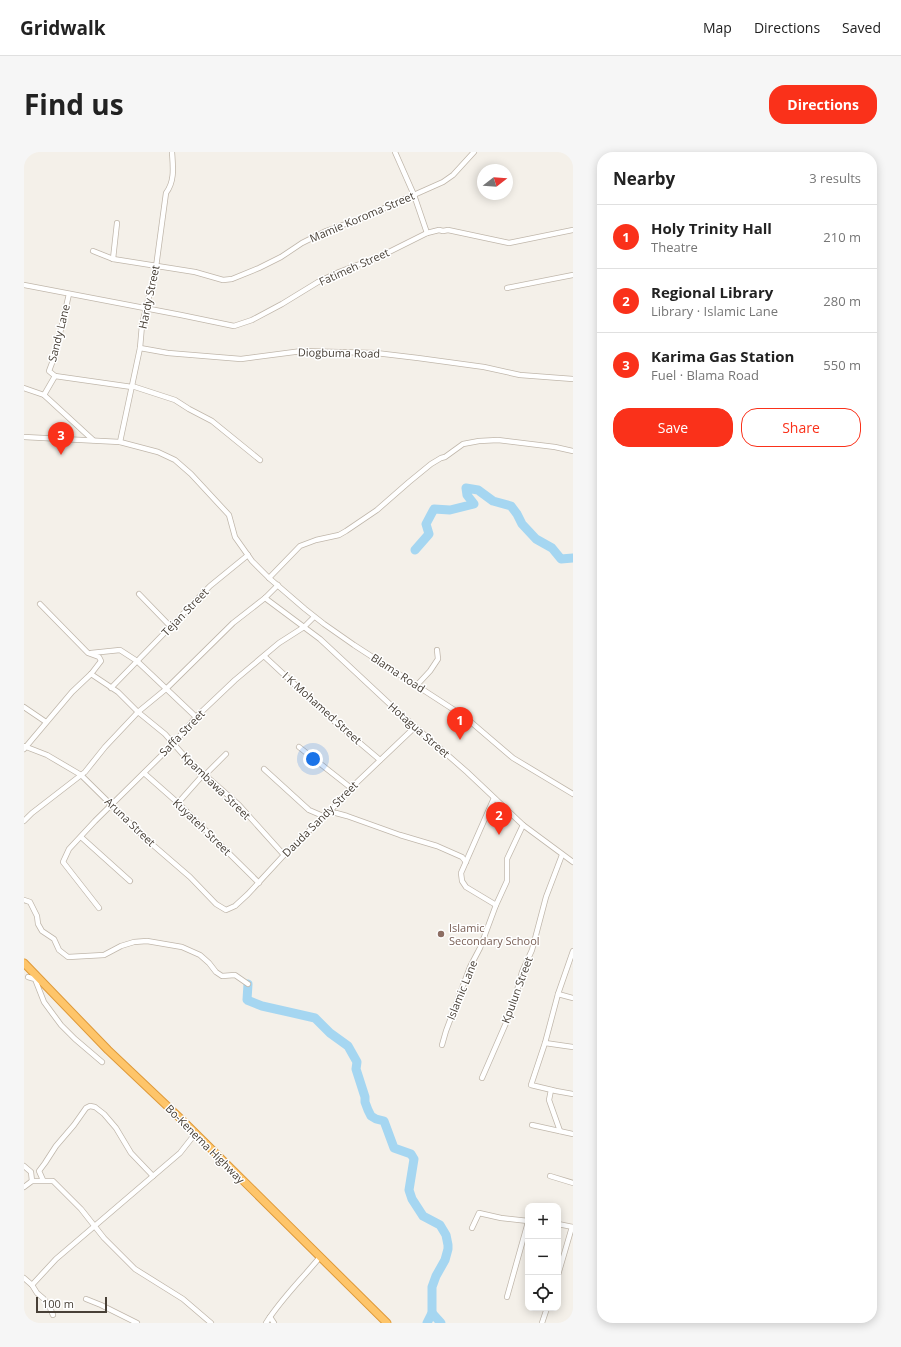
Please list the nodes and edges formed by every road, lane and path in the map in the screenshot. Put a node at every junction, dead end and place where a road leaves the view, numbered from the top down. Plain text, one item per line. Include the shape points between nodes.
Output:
1 (172, 152) edge
2 (395, 152) edge
3 (474, 152) edge
4 (414, 195) junction
5 (117, 222) dead end
6 (573, 230) edge
7 (427, 233) junction
8 (93, 252) dead end
9 (113, 259) junction
10 (156, 267) junction
11 (573, 275) edge
12 (24, 285) edge
13 (507, 288) dead end
14 (69, 294) junction
15 (147, 308) junction
16 (140, 348) junction
17 (55, 376) junction
18 (573, 379) edge
19 (132, 386) junction
20 (24, 388) edge
21 (44, 395) junction
22 (24, 437) edge
23 (93, 440) junction
24 (120, 442) junction
25 (573, 451) edge
26 (260, 460) dead end
27 (248, 555) junction
28 (269, 578) junction
29 (278, 585) junction
30 (139, 594) dead end
31 (266, 598) junction
32 (40, 604) dead end
33 (314, 616) junction
34 (171, 627) junction
35 (304, 627) junction
36 (437, 650) dead end
37 (88, 653) junction
38 (264, 656) junction
39 (137, 661) junction
40 (90, 674) junction
41 (417, 685) junction
42 (111, 688) junction
43 (166, 689) junction
44 (24, 707) edge
45 (138, 712) junction
46 (196, 717) junction
47 (46, 722) junction
48 (415, 727) junction
49 (172, 744) junction
50 (299, 746) dead end
51 (24, 748) edge
52 (226, 754) dead end
53 (380, 760) junction
54 (264, 769) dead end
55 (144, 773) junction
56 (81, 775) junction
57 (204, 775) junction
58 (351, 788) junction
59 (573, 794) edge
60 (494, 798) junction
61 (178, 803) junction
62 (112, 805) junction
63 (325, 815) junction
64 (24, 821) edge
65 (523, 825) junction
66 (81, 837) junction
67 (562, 854) junction
68 (284, 855) junction
69 (466, 862) junction
70 (573, 862) edge
71 (130, 881) dead end
72 (259, 883) junction
73 (24, 900) edge
74 (496, 905) junction
75 (99, 908) dead end
76 (226, 910) joint
77 (573, 952) edge
78 (24, 963) edge
79 (31, 969) junction
80 (26, 978) edge
81 (248, 984) dead end
82 (558, 994) junction
83 (573, 998) edge
84 (545, 1043) junction
85 (442, 1044) dead end
86 (573, 1047) edge
87 (102, 1062) dead end
88 (482, 1078) dead end
89 (551, 1090) junction
90 (573, 1094) edge
91 (532, 1125) dead end
92 (560, 1131) junction
93 (195, 1134) junction
94 (573, 1134) edge
95 (24, 1166) edge
96 (39, 1170) junction
97 (31, 1172) junction
98 (153, 1176) junction
99 (550, 1176) dead end
100 (43, 1180) junction
101 (32, 1181) junction
102 (573, 1182) edge
103 (24, 1187) edge
104 (525, 1221) edge
105 (561, 1225) edge
106 (95, 1226) junction
107 (572, 1227) edge
108 (472, 1228) dead end
109 (525, 1232) edge
110 (320, 1257) junction
111 (558, 1275) edge
112 (24, 1278) edge
113 (32, 1285) junction
114 (507, 1297) dead end
115 (86, 1299) dead end
116 (546, 1311) edge
117 (53, 1315) dead end
118 (270, 1317) junction
119 (136, 1323) edge
120 (211, 1323) edge
121 (266, 1323) edge
122 (274, 1323) edge
123 (387, 1323) edge
124 (542, 1323) edge

1 - 10 street, Hardy Street via 173,176 166,194
2 - 4 street
3 - 4 street, Mamie Koroma Street via 448,179
4 - 7 street
4 - 10 street, Mamie Koroma Street via 326,231 281,257 232,279 223,280 195,272
5 - 9 street
6 - 7 street, Fatimeh Street via 509,243 448,230
7 - 15 street, Fatimeh Street via 381,256 318,282 252,320 234,326
8 - 9 street, Mamie Koroma Street
9 - 10 street, Mamie Koroma Street
10 - 15 street, Hardy Street
11 - 13 street
12 - 14 street, Fatimeh Street
14 - 15 street, Fatimeh Street
14 - 17 street, Sandy Lane via 49,370
15 - 16 street, Hardy Street
16 - 18 street, Diogbuma Road via 230,359 302,351 390,354 484,367 520,375
16 - 19 street, Hardy Street
17 - 19 street
17 - 21 street, Sandy Lane
19 - 24 street, Hardy Street
19 - 26 street via 175,400 212,421
20 - 21 street
21 - 23 street
22 - 23 street
23 - 24 street
24 - 27 street, Blama Road via 158,452 175,460 191,474 229,516 235,537
25 - 28 street via 498,440 463,444 431,464 371,514 339,535 300,546
27 - 28 street, Blama Road
27 - 34 street, Tejan Street via 210,586
28 - 29 street, Blama Road
29 - 31 street
29 - 33 street, Blama Road
30 - 34 street
31 - 35 street, Hotagua Street
31 - 43 street via 233,623
32 - 37 street
33 - 35 street, Saffa Street
33 - 41 street, Blama Road
34 - 39 street, Tejan Street
35 - 38 street, Saffa Street
35 - 48 street, Hotagua Street
36 - 41 street via 438,659
37 - 39 street via 120,650
37 - 40 street via 99,657 101,661
38 - 46 street, Saffa Street
38 - 53 street, I K Mohamed Street
39 - 42 street, Tejan Street
39 - 43 street
40 - 42 street, Kpambawa Street
40 - 47 street
41 - 59 street, Blama Road via 465,717 513,758
42 - 45 street, Kpambawa Street via 128,700
43 - 45 street
43 - 46 street
44 - 47 street
45 - 49 street, Kpambawa Street via 165,734
45 - 56 street
46 - 49 street, Saffa Street
47 - 51 street
48 - 53 street, Dauda Sandy Street
48 - 60 street, Hotagua Street
49 - 55 street, Saffa Street
49 - 57 street, Kpambawa Street
50 - 58 street
51 - 56 street, Aruna Street via 47,755
52 - 57 street
53 - 58 street, Dauda Sandy Street
54 - 63 street via 309,810
55 - 61 street, Kuyateh Street
55 - 62 street, Saffa Street
56 - 62 street, Aruna Street
56 - 64 street
57 - 61 street
57 - 68 street, Kpambawa Street via 239,806
58 - 63 street, Dauda Sandy Street
60 - 65 street, Hotagua Street
60 - 69 street
61 - 72 street, Kuyateh Street
62 - 66 street, Saffa Street
62 - 76 street, Aruna Street via 216,904
63 - 68 street, Dauda Sandy Street
63 - 69 street via 336,813 348,816 437,846 462,857
65 - 67 street, Hotagua Street
65 - 74 street, Islamic Lane via 507,859 507,881
66 - 71 street
66 - 75 street, Saffa Street via 69,849 63,862
67 - 70 street, Hotagua Street
67 - 88 street, Kpulun Street via 515,998
68 - 72 street, Dauda Sandy Street
69 - 74 street via 461,874 462,882
72 - 76 street, Dauda Sandy Street via 235,906
73 - 81 street via 30,902 42,931 54,939 59,950 68,957 104,955 121,946 148,941 182,947 200,955 222,976 235,974
74 - 85 street, Islamic Lane
77 - 82 street
78 - 79 highway, Bo-Kenema Highway
79 - 80 street
79 - 93 highway, Bo-Kenema Highway via 106,1048
80 - 87 street via 35,979 44,1002 61,1025
82 - 83 street
82 - 84 street
84 - 86 street
84 - 89 street via 531,1085
89 - 90 street
89 - 92 street via 549,1100
91 - 92 street
92 - 94 street
93 - 98 street via 180,1153
93 - 110 highway, Bo-Kenema Highway
95 - 97 street
96 - 97 street
96 - 98 street via 90,1106 104,1114 126,1147
96 - 100 street
97 - 101 street
98 - 106 street
99 - 102 street
100 - 101 street
100 - 106 street via 53,1180
101 - 103 street
104 - 108 street via 479,1214
105 - 107 street
106 - 113 street via 56,1259
106 - 120 street via 135,1269 183,1300
107 - 111 street
109 - 114 street
110 - 118 street via 283,1298
110 - 123 highway, Bo-Kenema Highway
112 - 113 street
113 - 117 street
115 - 119 street
116 - 124 street
118 - 121 street
118 - 122 street

